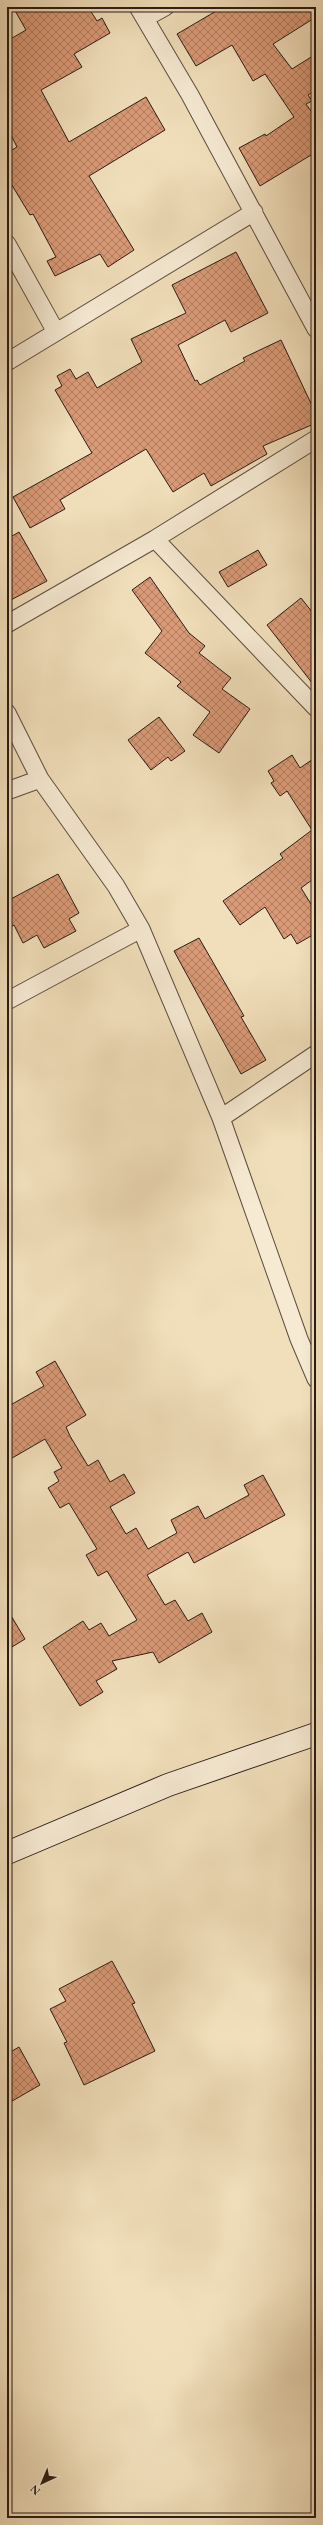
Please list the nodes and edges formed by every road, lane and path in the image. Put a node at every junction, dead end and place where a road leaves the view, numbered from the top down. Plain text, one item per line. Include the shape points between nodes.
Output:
1 (165, 7) edge
2 (142, 12) edge
3 (254, 212) junction
4 (7, 244) edge
5 (316, 329) edge
6 (56, 332) junction
7 (7, 362) edge
8 (316, 439) edge
9 (155, 539) junction
10 (7, 624) edge
11 (314, 703) edge
12 (7, 713) edge
13 (40, 779) junction
14 (7, 791) edge
15 (141, 929) junction
16 (7, 1001) edge
17 (316, 1054) edge
18 (222, 1118) junction
19 (316, 1379) edge
20 (316, 1734) edge
21 (7, 1853) edge

1 - 2 street
2 - 3 street
3 - 5 street
3 - 6 street
4 - 6 street
6 - 7 street
8 - 9 street
9 - 10 street
9 - 11 street
12 - 13 street
13 - 14 street
13 - 15 street via 116,886
15 - 16 street
15 - 18 street
17 - 18 street
18 - 19 street via 299,1339
20 - 21 street via 168,1785

